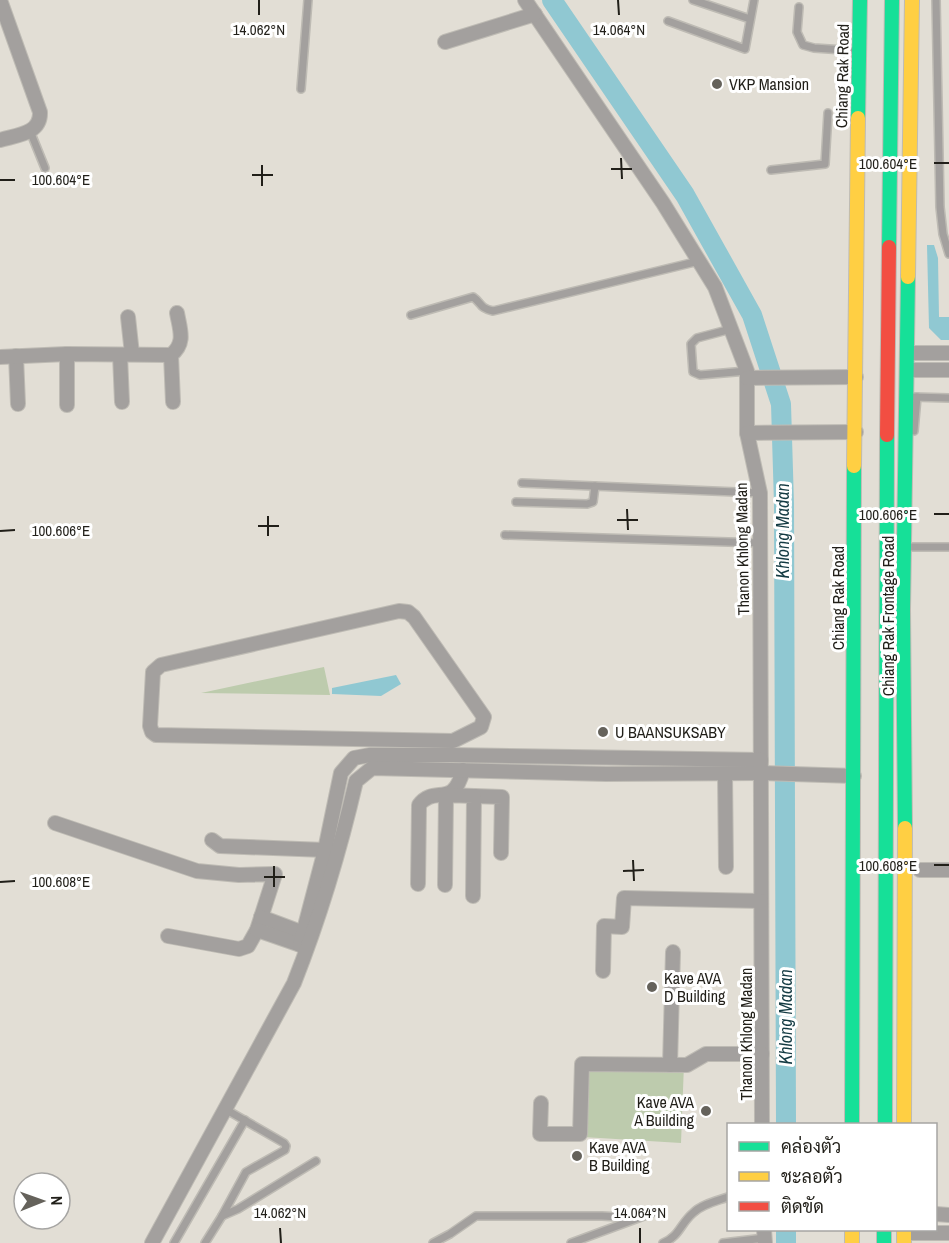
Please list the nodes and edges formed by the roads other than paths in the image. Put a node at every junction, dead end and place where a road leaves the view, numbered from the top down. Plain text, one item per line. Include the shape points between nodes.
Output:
1 (0, 0) edge
2 (308, 0) edge
3 (525, 0) edge
4 (693, 0) edge
5 (753, 0) edge
6 (860, 0) edge
7 (892, 0) edge
8 (912, 0) edge
9 (936, 0) edge
10 (799, 7) dead end
11 (535, 14) junction
12 (750, 19) junction
13 (668, 21) dead end
14 (445, 42) dead end
15 (859, 51) junction
16 (301, 89) dead end
17 (828, 113) dead end
18 (30, 131) junction
19 (0, 140) edge
20 (45, 168) dead end
21 (771, 170) dead end
22 (949, 254) edge
23 (699, 261) junction
24 (177, 313) dead end
25 (411, 315) dead end
26 (128, 317) dead end
27 (731, 329) junction
28 (907, 353) junction
29 (949, 353) edge
30 (67, 354) junction
31 (126, 354) junction
32 (171, 355) junction
33 (16, 356) junction
34 (0, 357) edge
35 (907, 370) junction
36 (949, 370) edge
37 (751, 376) junction
38 (856, 377) junction
39 (912, 397) junction
40 (949, 398) edge
41 (122, 402) dead end
42 (173, 402) dead end
43 (18, 404) dead end
44 (67, 405) dead end
45 (856, 432) junction
46 (751, 433) junction
47 (914, 440) dead end
48 (522, 483) dead end
49 (595, 486) junction
50 (760, 492) junction
51 (913, 493) dead end
52 (516, 502) dead end
53 (505, 535) dead end
54 (760, 543) junction
55 (908, 547) junction
56 (949, 547) edge
57 (903, 610) junction
58 (885, 737) junction
59 (905, 744) junction
60 (453, 748) junction
61 (371, 761) junction
62 (763, 769) junction
63 (457, 770) junction
64 (341, 773) junction
65 (725, 774) junction
66 (854, 776) junction
67 (356, 781) junction
68 (446, 795) junction
69 (474, 796) junction
70 (55, 823) dead end
71 (212, 840) dead end
72 (501, 852) dead end
73 (331, 853) junction
74 (726, 867) dead end
75 (905, 870) junction
76 (920, 870) joint
77 (949, 870) edge
78 (418, 884) dead end
79 (445, 885) dead end
80 (473, 896) dead end
81 (761, 901) junction
82 (259, 924) junction
83 (168, 936) dead end
84 (306, 940) junction
85 (673, 952) dead end
86 (603, 971) dead end
87 (762, 1054) junction
88 (670, 1065) junction
89 (541, 1102) dead end
90 (225, 1109) junction
91 (245, 1120) junction
92 (762, 1123) edge
93 (852, 1123) edge
94 (885, 1123) edge
95 (904, 1123) edge
96 (316, 1161) dead end
97 (727, 1198) edge
98 (652, 1213) dead end
99 (222, 1216) junction
100 (637, 1218) junction
101 (949, 1233) edge
102 (450, 1234) junction
103 (904, 1235) edge
104 (765, 1237) edge
105 (152, 1243) edge
106 (174, 1243) edge
107 (205, 1243) edge
108 (432, 1243) edge
109 (455, 1243) edge
110 (572, 1243) edge
111 (663, 1243) edge
112 (723, 1243) edge

1 - 18 street via 40,112 40,121
2 - 16 lane
3 - 11 street, Thanon Khlong Madan
4 - 12 lane
5 - 12 lane
6 - 15 main road, Chiang Rak Road
7 - 58 main road
8 - 28 main road, Chiang Rak Frontage Road
9 - 22 lane via 940,207
10 - 15 lane via 798,32 803,45
11 - 14 street
11 - 23 street, Thanon Khlong Madan
12 - 13 lane via 745,49
15 - 38 main road, Chiang Rak Road
17 - 21 lane via 825,164
18 - 19 street
18 - 20 lane
23 - 25 lane via 493,311 479,306 473,297
23 - 27 street, Thanon Khlong Madan via 715,287
24 - 32 street via 182,340
26 - 31 street
27 - 37 street, Thanon Khlong Madan
27 - 37 lane via 697,338 691,344 693,372
28 - 29 street
28 - 35 main road, Chiang Rak Frontage Road
30 - 31 street
30 - 33 street
30 - 44 street
31 - 32 street
31 - 41 street
32 - 42 street
33 - 34 street
33 - 43 street
35 - 36 street
35 - 39 main road, Chiang Rak Frontage Road
37 - 38 street
37 - 46 street, Thanon Khlong Madan
38 - 45 main road, Chiang Rak Road
39 - 40 lane
39 - 47 lane
39 - 55 main road, Chiang Rak Frontage Road
45 - 46 street
45 - 66 main road, Chiang Rak Road
46 - 50 street, Thanon Khlong Madan
48 - 49 lane
49 - 50 lane
49 - 52 lane via 593,502 587,504
50 - 54 street, Thanon Khlong Madan
51 - 55 lane
53 - 54 lane
54 - 62 street, Thanon Khlong Madan
55 - 56 lane
55 - 57 main road, Chiang Rak Frontage Road
55 - 59 lane via 910,743
57 - 58 main road
57 - 59 main road, Chiang Rak Frontage Road
58 - 94 main road
59 - 75 main road, Chiang Rak Frontage Road
60 - 60 street via 156,735 150,726 153,672 162,665 408,612 484,717 481,727
60 - 61 street
60 - 62 street
60 - 63 street
61 - 63 street
61 - 64 street via 354,758
61 - 67 street
62 - 65 street
62 - 66 street
62 - 81 street, Thanon Khlong Madan
63 - 65 street
63 - 68 street via 457,788
64 - 67 street
64 - 73 street
65 - 74 street
66 - 93 main road, Chiang Rak Road
67 - 73 street
68 - 69 street
68 - 78 street via 428,797 419,806
68 - 79 street
69 - 72 street via 502,797
69 - 80 street
70 - 82 street via 197,871 275,874
71 - 73 street via 220,846
73 - 84 street
75 - 76 lane
75 - 95 main road, Chiang Rak Frontage Road
76 - 77 street
81 - 86 street via 624,898 621,927 604,926
81 - 87 street, Thanon Khlong Madan
82 - 83 street via 248,946 238,949
82 - 84 street
84 - 90 street via 294,983
85 - 88 street
87 - 88 street via 706,1054 691,1064
87 - 92 street, Thanon Khlong Madan
88 - 89 street via 582,1064 580,1134 540,1134
90 - 91 lane
90 - 105 street
91 - 99 lane via 286,1146 242,1176
91 - 106 lane
96 - 99 lane
97 - 111 lane via 699,1208 675,1236
98 - 100 lane
99 - 107 lane
100 - 102 lane via 476,1216
100 - 110 lane
101 - 103 street
102 - 108 lane
102 - 109 lane
104 - 112 lane

